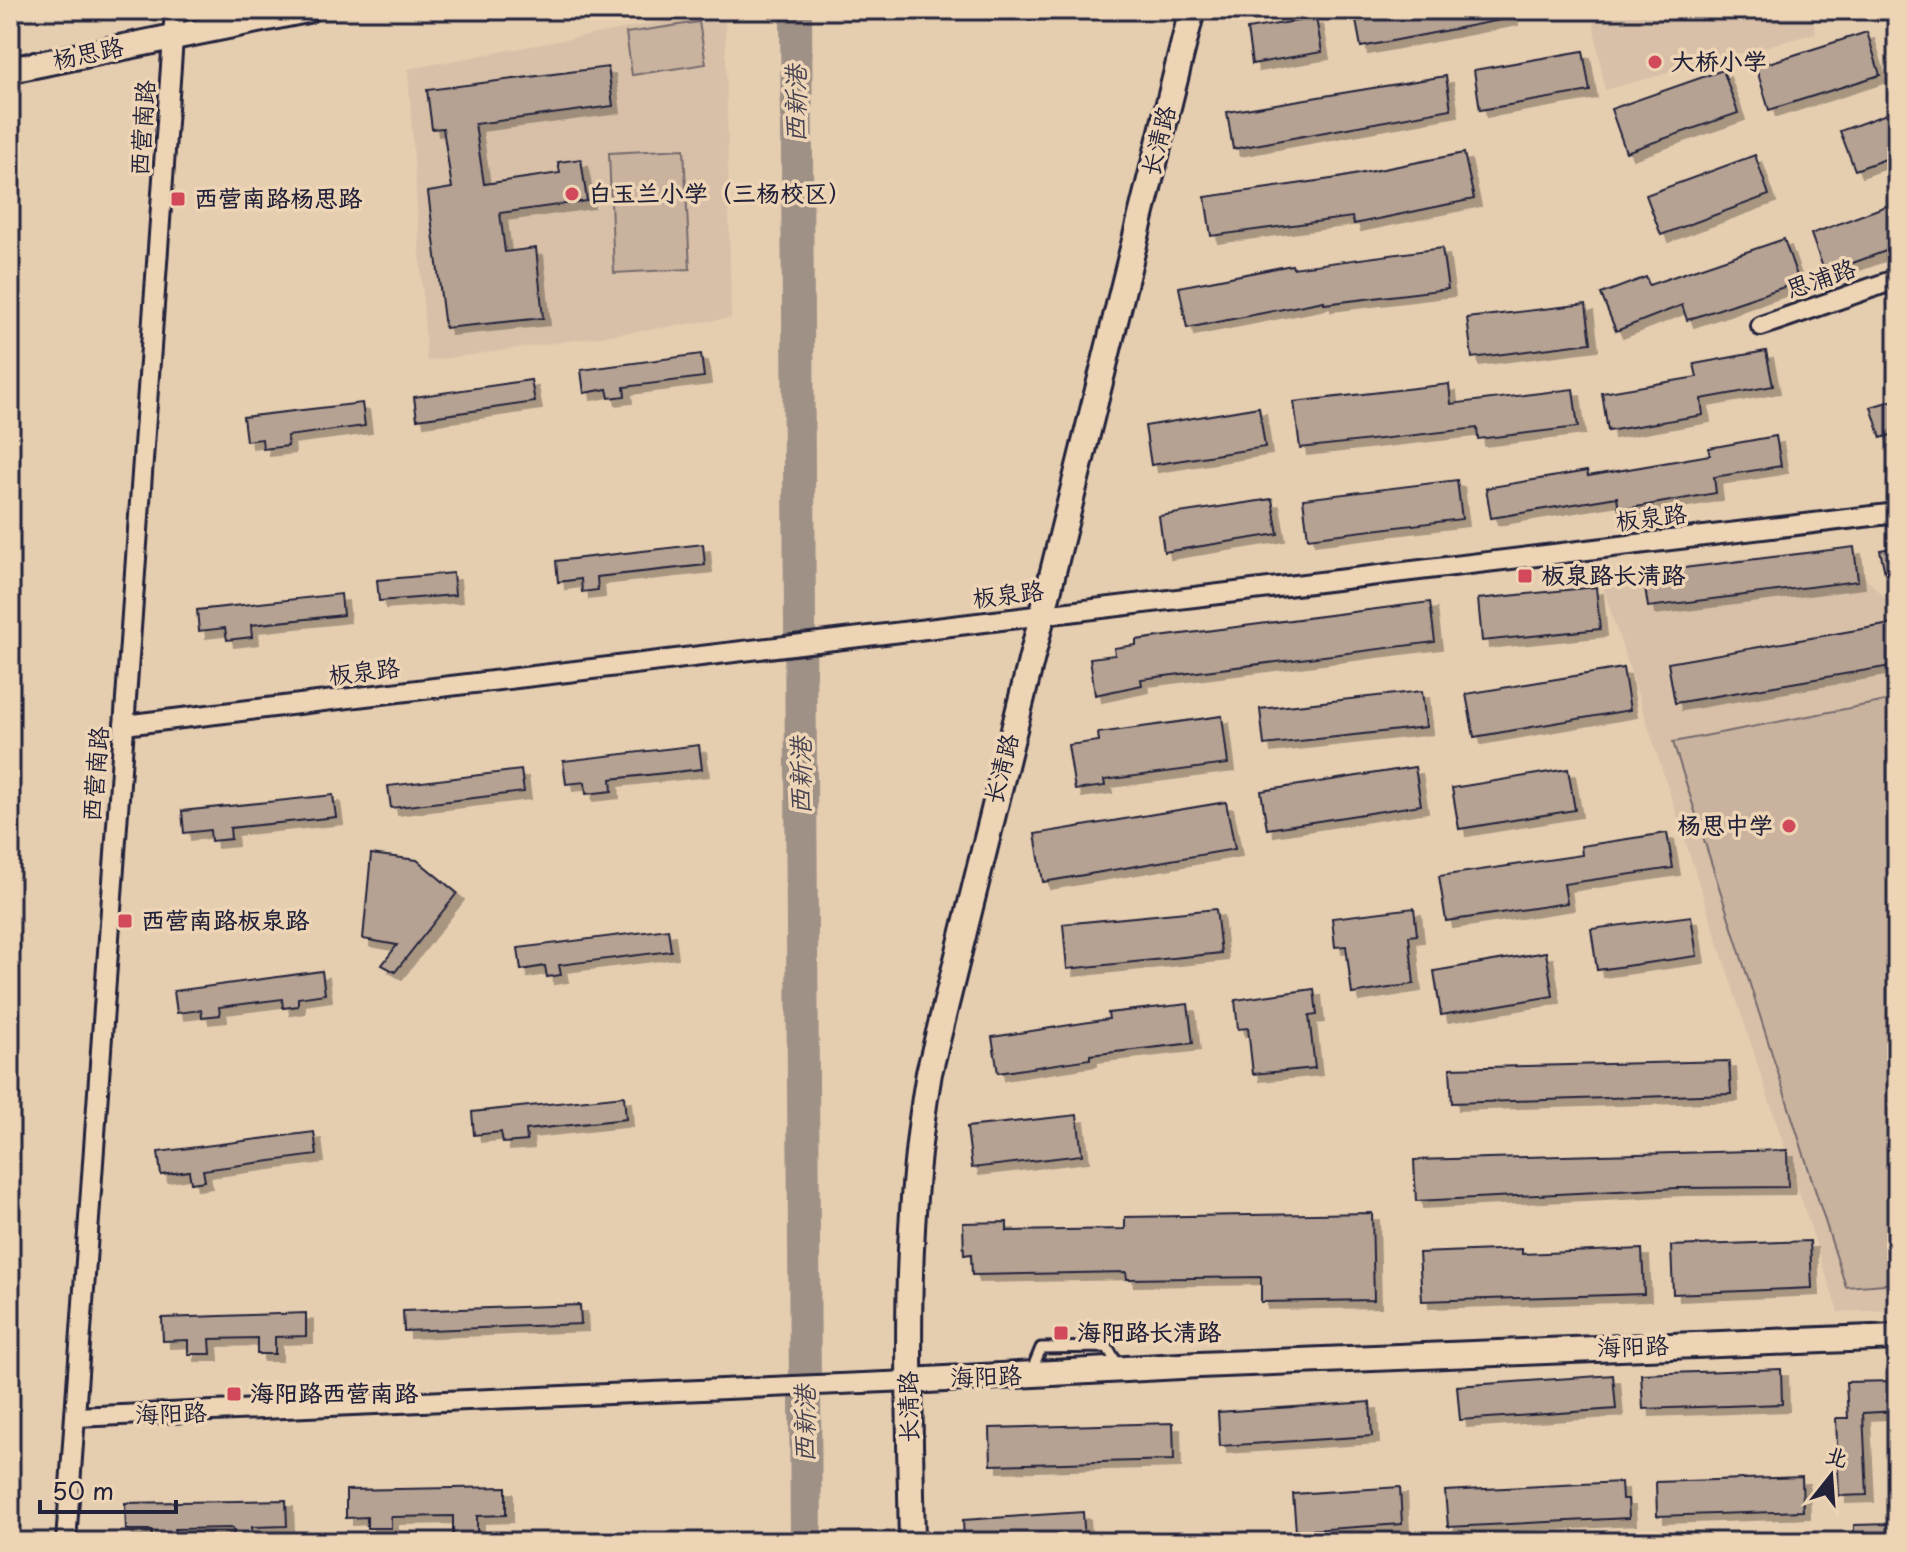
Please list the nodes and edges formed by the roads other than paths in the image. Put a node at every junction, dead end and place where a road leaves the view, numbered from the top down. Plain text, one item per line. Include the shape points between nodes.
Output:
1 (175, 10) edge
2 (307, 10) edge
3 (1192, 10) edge
4 (173, 37) junction
5 (10, 70) edge
6 (1897, 279) edge
7 (1761, 326) dead end
8 (1897, 513) edge
9 (1041, 615) junction
10 (124, 725) junction
11 (1897, 1337) edge
12 (909, 1381) junction
13 (75, 1417) junction
14 (66, 1542) edge
15 (912, 1542) edge

1 - 4 street, 西营南路
2 - 4 main road, 杨思路
3 - 9 main road, 长清路
4 - 5 main road, 杨思路
4 - 10 street, 西营南路
6 - 7 street, 思浦路
8 - 9 street, 板泉路
9 - 10 street, 板泉路
9 - 12 main road, 长清路 via 923,1103 909,1251
10 - 13 street, 西营南路
11 - 12 main road, 海阳路
12 - 13 street, 海阳路
12 - 15 main road, 长清路
13 - 14 street, 西营南路

